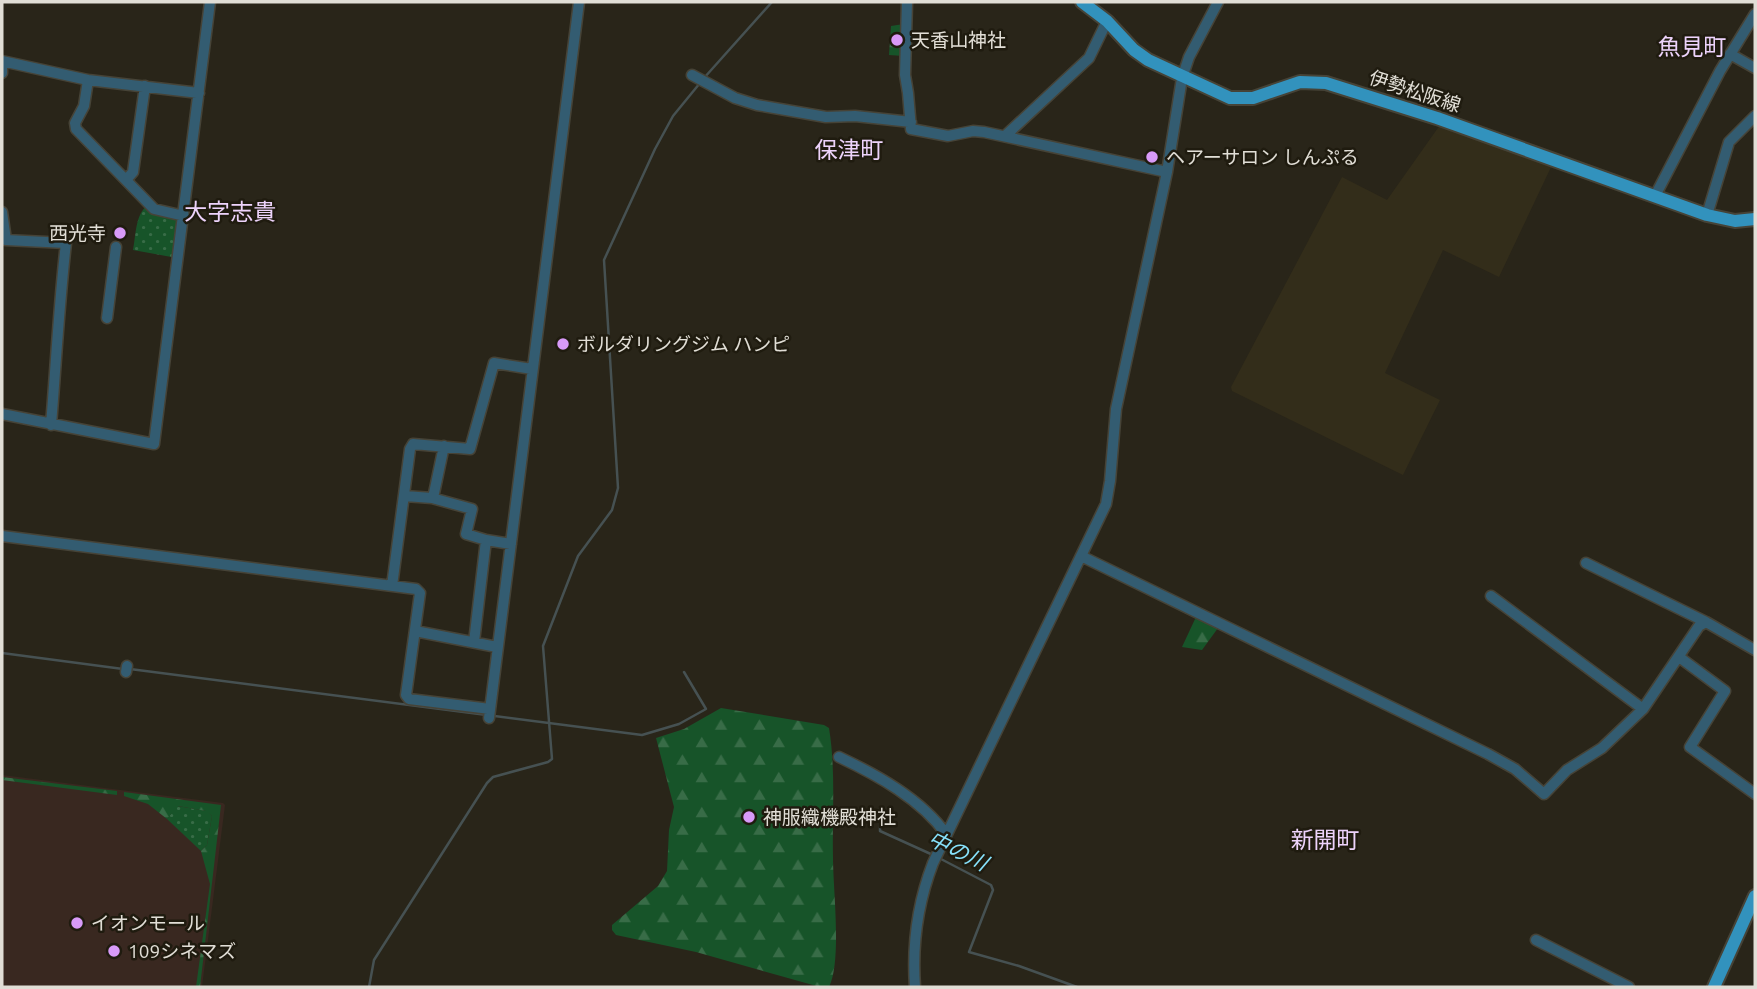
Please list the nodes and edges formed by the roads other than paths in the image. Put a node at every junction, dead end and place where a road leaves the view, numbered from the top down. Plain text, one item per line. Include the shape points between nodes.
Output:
1 (210, 2) edge
2 (579, 2) edge
3 (907, 2) edge
4 (1082, 2) edge
5 (1218, 2) edge
6 (1755, 14) edge
7 (1107, 21) junction
8 (1730, 54) junction
9 (2, 61) edge
10 (1755, 68) edge
11 (2, 73) edge
12 (1182, 78) junction
13 (698, 79) dead end
14 (88, 80) junction
15 (145, 86) junction
16 (199, 93) junction
17 (1755, 116) edge
18 (911, 122) junction
19 (1005, 135) junction
20 (1167, 172) junction
21 (126, 180) junction
22 (1655, 196) junction
23 (2, 212) edge
24 (1707, 215) junction
25 (184, 216) junction
26 (1755, 219) edge
27 (116, 247) dead end
28 (107, 318) dead end
29 (532, 369) junction
30 (2, 414) edge
31 (51, 425) junction
32 (444, 446) junction
33 (405, 496) junction
34 (433, 498) junction
35 (2, 536) edge
36 (486, 540) junction
37 (511, 544) junction
38 (1081, 556) junction
39 (1586, 563) dead end
40 (392, 586) junction
41 (1491, 596) dead end
42 (1706, 622) junction
43 (415, 631) junction
44 (474, 642) junction
45 (497, 647) junction
46 (1755, 650) edge
47 (1679, 657) junction
48 (1643, 709) junction
49 (839, 757) dead end
50 (1755, 794) edge
51 (946, 834) junction
52 (1755, 896) edge
53 (1536, 940) dead end
54 (915, 987) edge
55 (1629, 987) edge
56 (1714, 987) edge

1 - 16 street
2 - 29 street
3 - 18 street via 905,75
4 - 7 main road, 伊勢松阪線
5 - 12 street
6 - 8 street
7 - 12 main road, 伊勢松阪線 via 1134,50
7 - 19 street via 1089,58
8 - 10 street
8 - 22 street
9 - 11 street
9 - 14 street
12 - 20 street
12 - 22 main road, 伊勢松阪線 via 1243,99 1300,82 1326,83
13 - 18 street via 735,98 768,107 826,117
14 - 15 street
14 - 21 street via 76,129
15 - 16 street
15 - 21 street via 133,172
16 - 25 street
17 - 24 street via 1729,142
18 - 19 street via 911,129 948,136 973,131
19 - 20 street
20 - 38 street via 1115,409 1107,497
21 - 25 street via 154,209
22 - 24 main road, 伊勢松阪線
23 - 31 street via 6,240 66,243
24 - 26 main road, 伊勢松阪線 via 1735,221
25 - 31 street via 154,444
27 - 28 street
29 - 32 street via 494,363 470,449
29 - 37 street
30 - 31 street
32 - 33 street via 413,444
32 - 34 street
33 - 34 street
33 - 40 street
34 - 36 street via 472,509 466,534
35 - 40 street
36 - 37 street
36 - 44 street
37 - 45 street
38 - 48 street via 1488,754 1544,794
38 - 51 street
39 - 42 street
40 - 43 street via 420,593
41 - 48 street
42 - 46 street
42 - 47 street
43 - 44 street
43 - 45 street via 408,699 489,713
44 - 45 street
47 - 48 street
47 - 50 street via 1726,691 1690,747
49 - 51 street via 874,774
51 - 54 street via 922,901 914,943
52 - 56 main road
53 - 55 street

